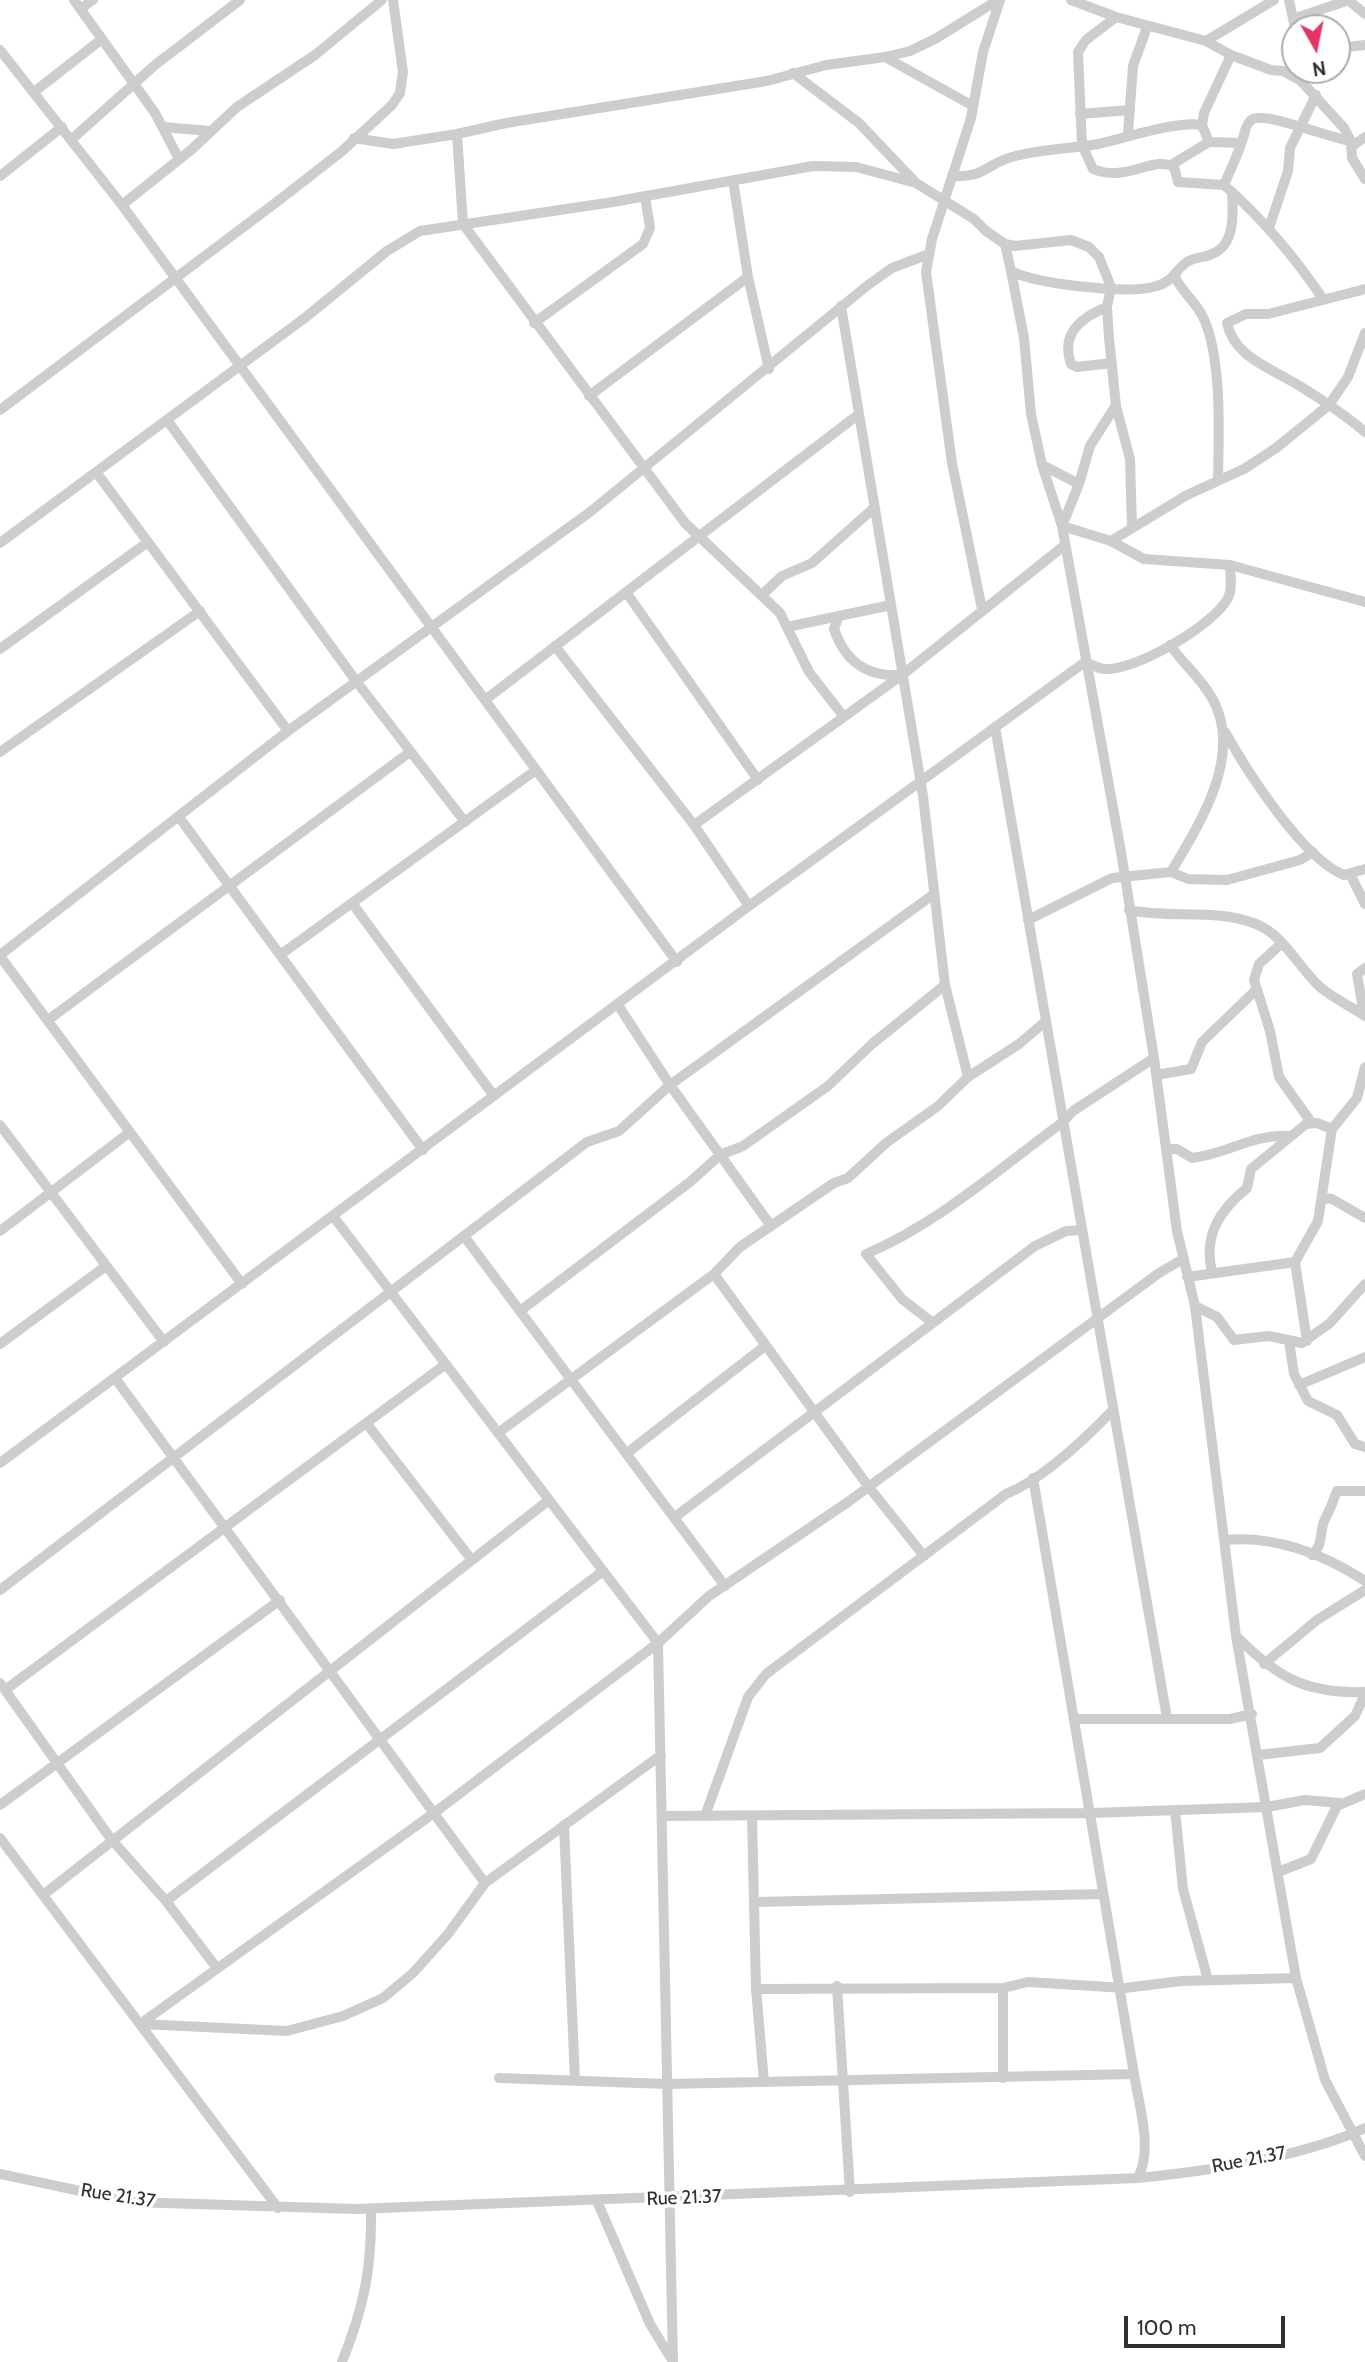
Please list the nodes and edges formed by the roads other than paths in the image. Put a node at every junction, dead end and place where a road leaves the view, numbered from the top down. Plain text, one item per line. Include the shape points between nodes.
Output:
1 (93, 0) edge
2 (240, 0) edge
3 (382, 0) edge
4 (393, 0) edge
5 (999, 0) edge
6 (1071, 0) edge
7 (1274, 0) edge
8 (1348, 0) edge
9 (77, 4) edge
10 (1315, 14) edge
11 (1365, 14) edge
12 (1116, 17) junction
13 (1147, 27) junction
14 (102, 40) junction
15 (1206, 41) junction
16 (0, 50) edge
17 (1231, 55) junction
18 (885, 57) junction
19 (10, 63) junction
20 (0, 70) edge
21 (793, 73) junction
22 (135, 83) junction
23 (34, 92) junction
24 (1316, 95) junction
25 (973, 106) junction
26 (1130, 110) junction
27 (1080, 114) junction
28 (1202, 125) junction
29 (62, 127) junction
30 (163, 127) junction
31 (1298, 128) junction
32 (210, 131) junction
33 (457, 134) junction
34 (1128, 134) junction
35 (1365, 137) edge
36 (354, 138) junction
37 (72, 139) junction
38 (1209, 142) junction
39 (1241, 143) junction
40 (1351, 144) junction
41 (1082, 145) junction
42 (179, 159) junction
43 (1171, 164) junction
44 (0, 176) edge
45 (952, 176) junction
46 (1365, 179) edge
47 (733, 180) junction
48 (916, 183) junction
49 (1228, 189) junction
50 (645, 196) junction
51 (946, 201) junction
52 (122, 205) junction
53 (463, 224) junction
54 (1269, 228) junction
55 (1005, 244) junction
56 (929, 254) junction
57 (1011, 271) junction
58 (748, 277) junction
59 (1175, 277) junction
60 (176, 278) junction
61 (1111, 287) junction
62 (1365, 289) edge
63 (1323, 299) junction
64 (841, 306) junction
65 (1107, 307) junction
66 (534, 323) junction
67 (1365, 333) edge
68 (1112, 363) junction
69 (239, 366) junction
70 (769, 369) junction
71 (589, 396) junction
72 (1116, 405) junction
73 (1329, 405) junction
74 (0, 410) edge
75 (859, 414) junction
76 (167, 419) junction
77 (1365, 432) edge
78 (1042, 464) junction
79 (645, 470) junction
80 (96, 472) junction
81 (1218, 478) junction
82 (1079, 484) junction
83 (874, 508) junction
84 (1062, 526) junction
85 (1132, 528) junction
86 (699, 537) junction
87 (1111, 541) junction
88 (148, 542) junction
89 (0, 543) edge
90 (1065, 545) junction
91 (1230, 565) junction
92 (626, 592) junction
93 (763, 594) junction
94 (1365, 601) edge
95 (891, 606) junction
96 (982, 609) junction
97 (200, 611) junction
98 (838, 618) junction
99 (430, 626) junction
100 (787, 627) junction
101 (1170, 645) junction
102 (555, 646) junction
103 (0, 649) edge
104 (1085, 662) junction
105 (902, 676) junction
106 (356, 681) junction
107 (485, 700) junction
108 (844, 718) junction
109 (995, 727) junction
110 (288, 731) junction
111 (1225, 732) junction
112 (0, 752) edge
113 (410, 752) junction
114 (536, 770) junction
115 (758, 780) junction
116 (920, 783) junction
117 (179, 817) junction
118 (465, 822) junction
119 (694, 825) junction
120 (1313, 852) junction
121 (1365, 869) edge
122 (1171, 872) junction
123 (1350, 874) junction
124 (1124, 877) junction
125 (229, 885) junction
126 (934, 894) junction
127 (352, 903) junction
128 (1365, 904) edge
129 (749, 906) junction
130 (1129, 910) junction
131 (1028, 920) junction
132 (1282, 943) junction
133 (0, 955) edge
134 (281, 955) junction
135 (677, 962) junction
136 (1365, 968) edge
137 (945, 985) junction
138 (1256, 990) junction
139 (618, 1005) junction
140 (1365, 1015) edge
141 (48, 1020) junction
142 (1046, 1021) junction
143 (1154, 1058) junction
144 (1365, 1067) edge
145 (1156, 1075) junction
146 (968, 1077) junction
147 (670, 1085) junction
148 (494, 1096) junction
149 (1063, 1122) junction
150 (1311, 1122) junction
151 (0, 1125) edge
152 (1332, 1129) junction
153 (130, 1132) junction
154 (1290, 1136) junction
155 (1166, 1149) junction
156 (423, 1150) junction
157 (720, 1154) junction
158 (51, 1194) junction
159 (1323, 1198) junction
160 (333, 1216) junction
161 (1365, 1218) edge
162 (771, 1226) junction
163 (1082, 1230) junction
164 (0, 1231) edge
165 (464, 1236) junction
166 (1183, 1259) junction
167 (1295, 1262) junction
168 (106, 1266) junction
169 (1212, 1272) junction
170 (713, 1274) junction
171 (1187, 1277) junction
172 (1365, 1283) edge
173 (242, 1284) junction
174 (390, 1291) junction
175 (1195, 1306) junction
176 (520, 1311) junction
177 (1098, 1318) junction
178 (933, 1323) junction
179 (1289, 1341) junction
180 (1307, 1341) junction
181 (163, 1342) junction
182 (0, 1344) edge
183 (765, 1346) junction
184 (1365, 1357) edge
185 (446, 1364) junction
186 (116, 1378) junction
187 (572, 1379) junction
188 (1299, 1385) junction
189 (1114, 1410) junction
190 (814, 1413) junction
191 (367, 1424) junction
192 (498, 1433) junction
193 (1365, 1447) edge
194 (627, 1453) junction
195 (175, 1456) junction
196 (0, 1463) edge
197 (1033, 1478) junction
198 (867, 1486) junction
199 (1365, 1491) edge
200 (549, 1500) junction
201 (675, 1517) junction
202 (226, 1526) junction
203 (1225, 1540) junction
204 (1312, 1555) junction
205 (924, 1556) junction
206 (471, 1559) junction
207 (603, 1571) junction
208 (1365, 1581) edge
209 (725, 1586) junction
210 (0, 1590) edge
211 (1365, 1590) edge
212 (280, 1600) junction
213 (1236, 1636) junction
214 (658, 1643) junction
215 (1264, 1664) junction
216 (330, 1669) junction
217 (2, 1687) edge
218 (1365, 1693) edge
219 (1252, 1714) junction
220 (1074, 1718) junction
221 (1167, 1718) junction
222 (1360, 1718) edge
223 (381, 1739) junction
224 (661, 1755) junction
225 (1258, 1755) junction
226 (56, 1762) junction
227 (1365, 1794) edge
228 (1340, 1803) junction
229 (0, 1805) edge
230 (1267, 1807) junction
231 (1175, 1810) junction
232 (434, 1813) junction
233 (1091, 1813) junction
234 (662, 1816) junction
235 (705, 1816) junction
236 (752, 1817) junction
237 (564, 1825) junction
238 (0, 1838) edge
239 (111, 1839) junction
240 (1278, 1872) junction
241 (485, 1883) junction
242 (1102, 1894) junction
243 (43, 1895) junction
244 (166, 1901) junction
245 (756, 1902) junction
246 (216, 1967) junction
247 (1296, 1978) junction
248 (1208, 1980) junction
249 (837, 1986) junction
250 (1003, 1988) junction
251 (1118, 1988) junction
252 (757, 1989) junction
253 (140, 2024) junction
254 (1134, 2074) junction
255 (499, 2078) dead end
256 (1003, 2078) junction
257 (575, 2080) junction
258 (844, 2081) junction
259 (764, 2082) junction
260 (667, 2084) junction
261 (1360, 2131) edge
262 (1365, 2156) edge
263 (0, 2174) edge
264 (1138, 2178) junction
265 (850, 2192) junction
266 (669, 2199) junction
267 (597, 2201) junction
268 (278, 2208) junction
269 (370, 2209) junction
270 (673, 2361) edge
271 (342, 2362) edge

1 - 9 street
2 - 22 street
3 - 32 street
4 - 36 street via 403,72 400,93
5 - 18 street via 935,39
5 - 25 street
6 - 12 street
7 - 15 street
8 - 10 street
8 - 11 street
9 - 14 street
12 - 13 street
12 - 27 street via 1078,52
13 - 15 street
13 - 26 street via 1133,66
14 - 22 street
14 - 23 street
15 - 17 street
16 - 19 street
17 - 24 street via 1305,76
17 - 28 street
18 - 21 street
18 - 25 street
19 - 20 street
19 - 23 street
21 - 33 street
21 - 48 street via 859,124
22 - 30 street
22 - 37 street
23 - 29 street
24 - 31 street
24 - 40 street
25 - 45 street
26 - 27 street
26 - 34 street
27 - 41 street
28 - 34 street
28 - 38 street
29 - 37 street
29 - 44 street
30 - 32 street
30 - 42 street
31 - 39 street via 1257,118 1250,121
31 - 40 street
31 - 54 street
32 - 42 street
33 - 36 street via 393,144
33 - 53 street
34 - 41 street
35 - 40 street
36 - 60 street
37 - 52 street
38 - 39 street
38 - 43 street
39 - 49 street
40 - 46 street via 1352,158
41 - 43 street via 1093,169 1104,174 1128,174 1156,163
41 - 45 street via 1010,157 978,174
42 - 52 street
43 - 49 street via 1180,183
45 - 51 street
47 - 48 street via 813,166 856,167
47 - 50 street
47 - 58 street
48 - 51 street
49 - 54 street
49 - 59 street via 1233,214 1228,239 1214,254 1185,262
50 - 53 street
50 - 66 street via 650,228 643,244
51 - 55 street
51 - 56 street
52 - 60 street
53 - 66 street
53 - 69 street via 420,231 387,251
54 - 63 street
55 - 57 street
55 - 61 street via 1071,240 1089,247 1105,267
56 - 64 street via 892,268
56 - 96 street via 926,272 952,463
57 - 61 street via 1031,280
57 - 78 street
58 - 70 street
58 - 71 street
59 - 61 street via 1154,287
59 - 81 street via 1202,313 1212,346
60 - 69 street
60 - 74 street
61 - 65 street
62 - 63 street
63 - 73 street via 1268,314 1246,314 1227,323 1230,337 1245,353
64 - 70 street
64 - 75 street
65 - 68 street
65 - 68 street via 1086,317 1071,332 1068,355 1077,367
66 - 71 street
67 - 73 street via 1348,377
68 - 72 street
69 - 76 street
69 - 99 street
70 - 79 street
71 - 79 street
72 - 82 street via 1090,446
72 - 85 street via 1130,459
73 - 77 street
73 - 81 street via 1276,448 1244,469
75 - 83 street
75 - 86 street
76 - 80 street
76 - 106 street
78 - 82 street
78 - 84 street
79 - 86 street
79 - 99 street
80 - 88 street
80 - 89 street
81 - 85 street
82 - 84 street
83 - 93 street via 812,563 782,576
83 - 95 street
84 - 87 street
84 - 90 street
85 - 87 street
86 - 92 street
86 - 93 street
87 - 91 street via 1155,561
88 - 97 street
88 - 103 street
90 - 96 street
90 - 104 street
91 - 94 street
91 - 101 street via 1227,600
92 - 102 street
92 - 115 street
93 - 100 street
95 - 98 street
95 - 105 street
96 - 105 street
97 - 110 street
97 - 112 street
98 - 100 street
98 - 105 street via 834,629 846,657 881,677
99 - 106 street
99 - 107 street
100 - 108 street via 809,672
101 - 104 street via 1110,669
101 - 111 street via 1208,691
102 - 107 street
102 - 119 street
104 - 109 street
104 - 124 street
105 - 108 street
105 - 116 street
106 - 110 street
106 - 113 street
107 - 114 street
108 - 115 street
109 - 116 street
109 - 131 street
110 - 117 street
111 - 120 street via 1258,785
111 - 122 street via 1209,806
113 - 118 street
113 - 125 street
114 - 118 street
114 - 135 street
115 - 119 street
116 - 126 street
116 - 129 street
117 - 125 street
117 - 133 street
118 - 127 street
119 - 129 street
120 - 122 street via 1227,880 1188,879
120 - 123 street via 1338,872
121 - 123 street
122 - 124 street
123 - 128 street
124 - 130 street
124 - 131 street via 1105,880
125 - 134 street
125 - 141 street
126 - 137 street
126 - 147 street
127 - 134 street
127 - 148 street
129 - 135 street
130 - 132 street via 1244,919 1273,932
130 - 143 street
131 - 142 street
132 - 138 street via 1255,971
132 - 140 street via 1319,986
133 - 141 street
134 - 156 street
135 - 139 street
136 - 140 street via 1357,974
137 - 146 street
137 - 157 street via 828,1086 743,1146
138 - 145 street via 1202,1042 1191,1069
138 - 150 street via 1279,1077
139 - 147 street
139 - 148 street
141 - 153 street
142 - 146 street
142 - 149 street
143 - 145 street
143 - 149 street
144 - 152 street via 1357,1098
145 - 155 street
146 - 162 street via 848,1178
147 - 157 street
147 - 165 street via 619,1131 587,1142
148 - 156 street
149 - 163 street
149 - 178 street via 911,1233 866,1254 902,1299
150 - 152 street
150 - 154 street
151 - 158 street
152 - 159 street
153 - 158 street
153 - 173 street
154 - 155 street via 1263,1136 1227,1152 1192,1158 1177,1149
154 - 169 street via 1251,1169 1247,1188 1230,1201 1209,1241
155 - 166 street
156 - 160 street
157 - 162 street
157 - 176 street via 690,1182
158 - 164 street
158 - 168 street
159 - 161 street
159 - 167 street via 1318,1221
160 - 173 street
160 - 174 street
162 - 170 street via 740,1247
163 - 177 street
163 - 178 street via 1066,1231 1035,1246
165 - 174 street
165 - 176 street
166 - 171 street
166 - 177 street
167 - 169 street
167 - 180 street
168 - 181 street
168 - 182 street
169 - 171 street
170 - 183 street
170 - 187 street
171 - 175 street
172 - 180 street via 1330,1323
173 - 181 street
174 - 185 street
174 - 195 street
175 - 179 street via 1217,1317 1234,1340 1269,1336
175 - 203 street
176 - 187 street
177 - 189 street
177 - 198 street
178 - 190 street
179 - 180 street
179 - 188 street
181 - 186 street
183 - 190 street
183 - 194 street
184 - 188 street
185 - 191 street
185 - 192 street
186 - 195 street
186 - 196 street
187 - 192 street
187 - 194 street
188 - 193 street via 1308,1401 1337,1415 1355,1444
189 - 197 street
189 - 221 street
190 - 198 street
190 - 201 street
191 - 202 street
191 - 206 street
192 - 200 street
194 - 201 street
195 - 202 street
195 - 210 street
197 - 205 street
197 - 220 street
198 - 205 street
198 - 209 street
199 - 204 street via 1337,1491 1325,1518 1322,1543
200 - 206 street
200 - 207 street
201 - 209 street
202 - 212 street
202 - 217 street
203 - 204 street via 1286,1543
203 - 213 street
204 - 208 street
205 - 235 street via 766,1674 748,1697
206 - 216 street
207 - 214 street
207 - 223 street
209 - 214 street
211 - 215 street via 1317,1620
212 - 216 street
212 - 226 street
213 - 215 street
213 - 219 street
214 - 224 street
214 - 232 street
215 - 218 street via 1315,1689
216 - 223 street
216 - 239 street
217 - 226 street
218 - 222 street
219 - 221 street via 1230,1719
219 - 225 street
220 - 221 street
220 - 233 street
222 - 225 street via 1320,1748
223 - 232 street
223 - 244 street
224 - 234 street
224 - 237 street
225 - 230 street
226 - 229 street
226 - 239 street
227 - 228 street
228 - 230 street via 1306,1800
228 - 240 street via 1311,1859
230 - 231 street
230 - 240 street
231 - 233 street
231 - 248 street via 1183,1889
232 - 241 street
232 - 246 street
233 - 236 street
233 - 242 street
234 - 235 street
234 - 260 street
235 - 236 street
236 - 245 street
237 - 241 street
237 - 257 street
238 - 243 street
239 - 243 street
239 - 244 street
240 - 247 street
241 - 253 street via 413,1973 383,1998 343,2016 287,2031
242 - 245 street
242 - 251 street
243 - 253 street
244 - 246 street
245 - 252 street
246 - 253 street
247 - 248 street
247 - 261 street via 1325,2080
248 - 251 street
249 - 250 street
249 - 252 street
249 - 258 street
250 - 251 street via 1028,1982
250 - 256 street
251 - 254 street
252 - 259 street
253 - 268 street
254 - 256 street
254 - 264 street via 1145,2149 1145,2164
255 - 257 street
256 - 258 street
257 - 260 street
258 - 259 street
258 - 265 street
259 - 260 street
260 - 266 street
261 - 262 street
261 - 264 street, Rue 21.37 via 1240,2162
263 - 268 street, Rue 21.37 via 132,2202
264 - 265 street, Rue 21.37
265 - 266 street, Rue 21.37
266 - 267 street, Rue 21.37
266 - 270 street
267 - 269 street, Rue 21.37
267 - 270 street via 650,2324
268 - 269 street, Rue 21.37
269 - 271 street via 372,2247 363,2309

